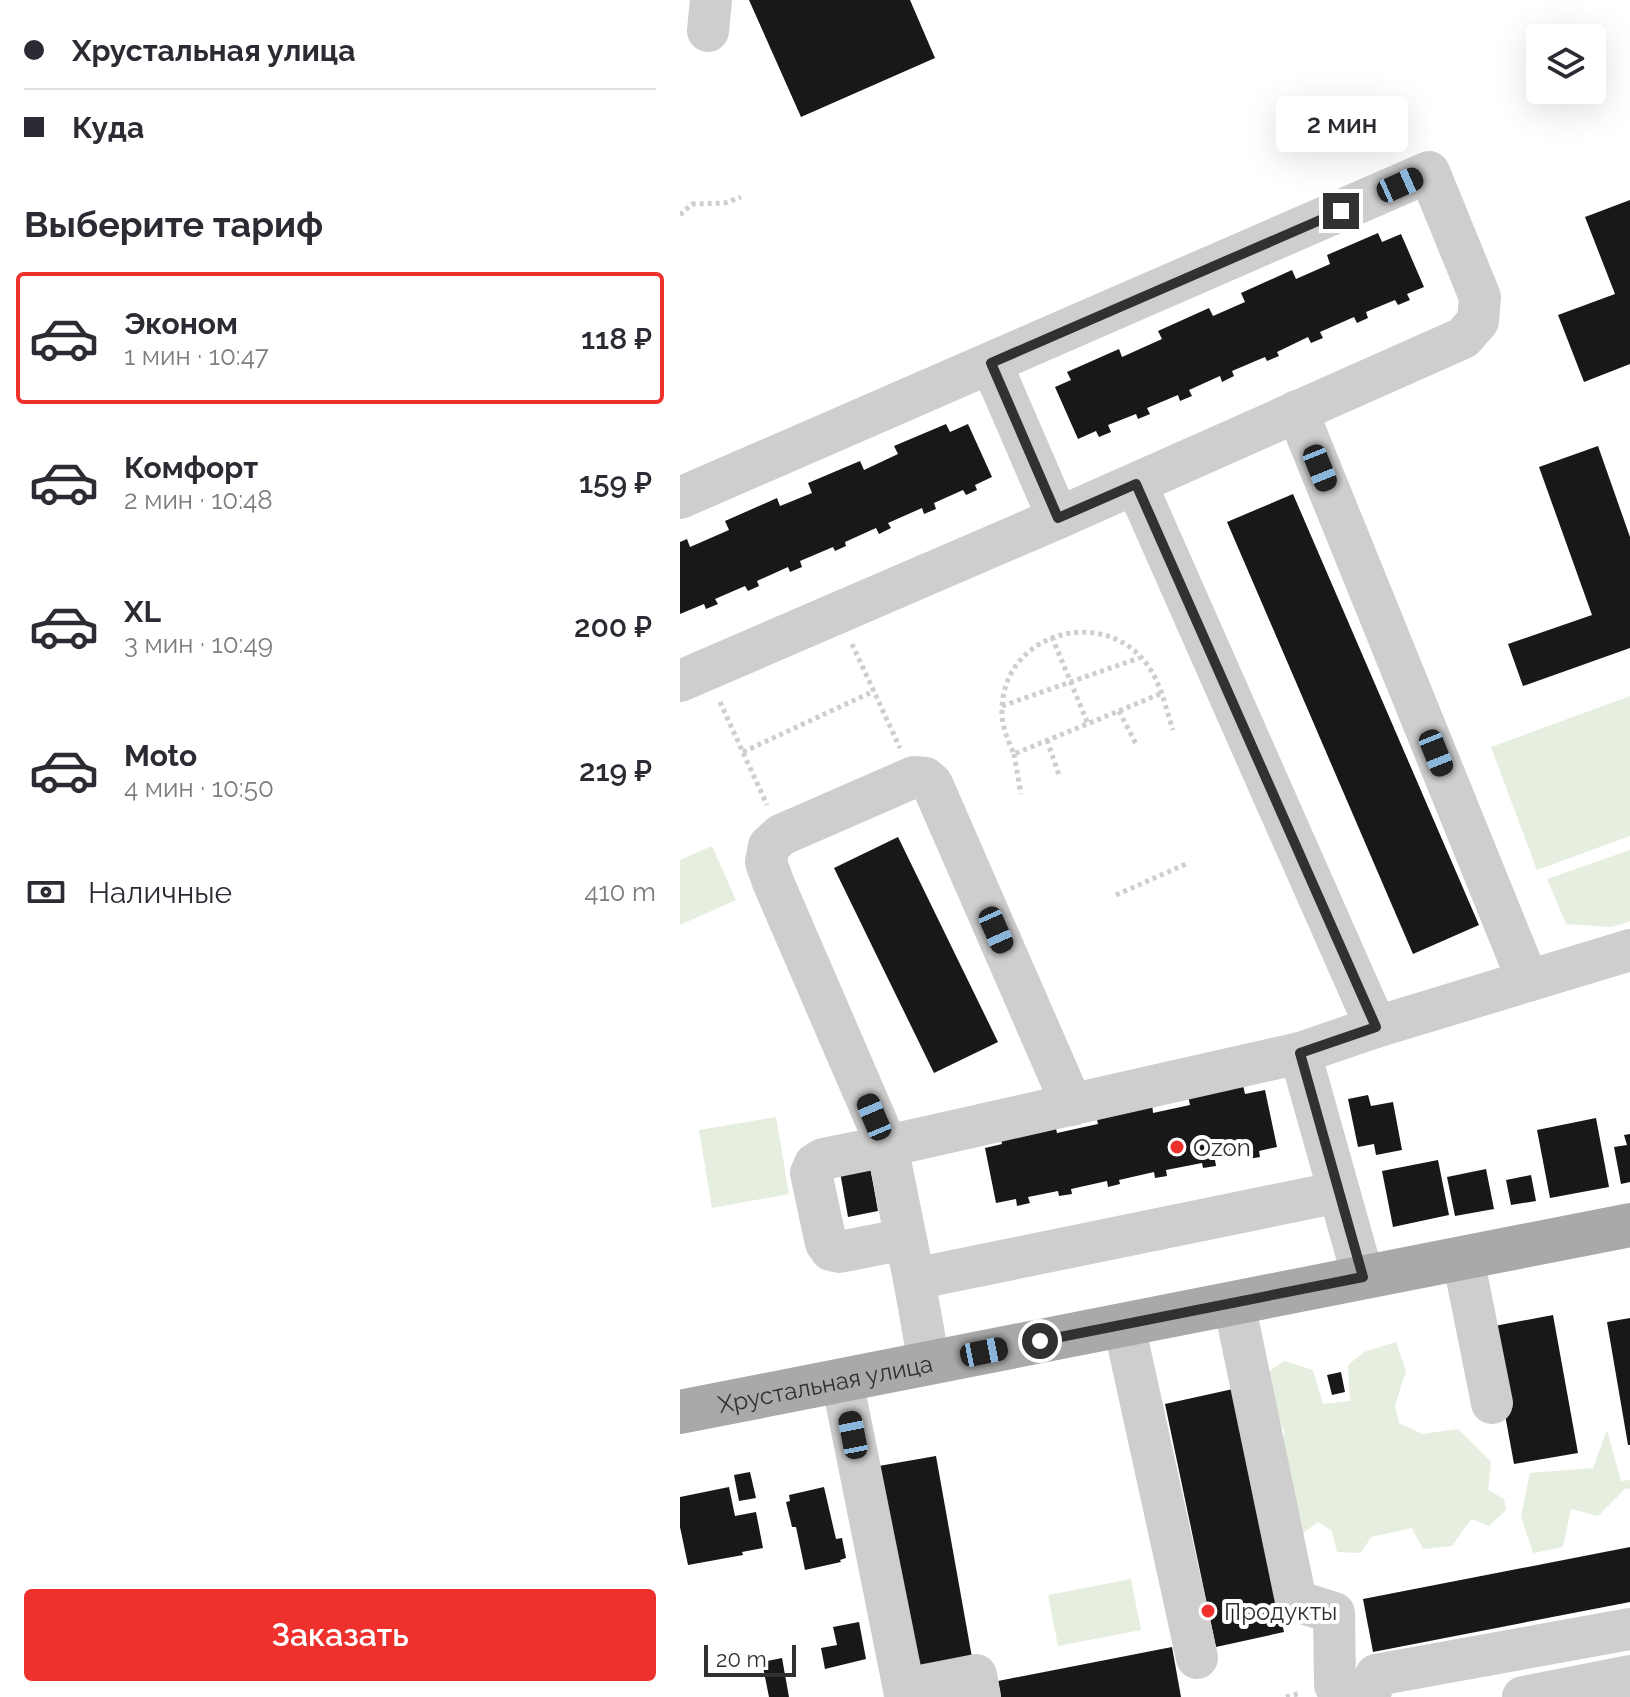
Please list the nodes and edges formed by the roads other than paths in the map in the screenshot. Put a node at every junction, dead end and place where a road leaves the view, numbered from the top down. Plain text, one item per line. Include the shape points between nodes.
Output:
1 (991, 363) junction
2 (1297, 411) junction
3 (1136, 484) junction
4 (680, 498) edge
5 (1058, 518) junction
6 (692, 676) edge
7 (1630, 950) edge
8 (1528, 981) junction
9 (1376, 1027) junction
10 (1300, 1053) junction
11 (1072, 1105) junction
12 (887, 1146) junction
13 (1339, 1192) junction
14 (1630, 1225) edge
15 (906, 1239) junction
16 (1463, 1258) junction
17 (1363, 1277) junction
18 (914, 1279) junction
19 (1234, 1303) junction
20 (1124, 1325) junction
21 (929, 1363) junction
22 (842, 1380) junction
23 (1492, 1403) dead end
24 (680, 1412) edge
25 (1630, 1629) edge
26 (1197, 1658) dead end
27 (1630, 1676) edge
28 (905, 1693) edge
29 (980, 1697) edge
30 (1342, 1697) edge
31 (1369, 1697) edge
32 (1523, 1697) edge

1 - 2 street via 1429,172 1480,297 1478,321 1463,338
1 - 4 street
1 - 5 street
2 - 3 street
2 - 8 street
3 - 5 street
3 - 9 street
5 - 6 street
7 - 8 street
8 - 9 street
9 - 10 street
10 - 11 street
10 - 13 street
11 - 12 street
11 - 12 street via 932,784 914,777 781,835 769,846 766,862
12 - 15 street
12 - 15 street via 823,1159 811,1173 831,1250
13 - 17 street
13 - 18 street
14 - 16 main road, Хрустальная улица
15 - 18 street
16 - 17 main road, Хрустальная улица
16 - 23 street
17 - 19 main road, Хрустальная улица
18 - 21 street
19 - 20 main road, Хрустальная улица
19 - 30 street via 1296,1601 1334,1613 1335,1685
20 - 21 main road, Хрустальная улица
20 - 26 street
21 - 22 main road, Хрустальная улица
22 - 24 main road, Хрустальная улица
22 - 28 street
25 - 31 street via 1376,1675
27 - 32 street
28 - 29 street via 976,1675

